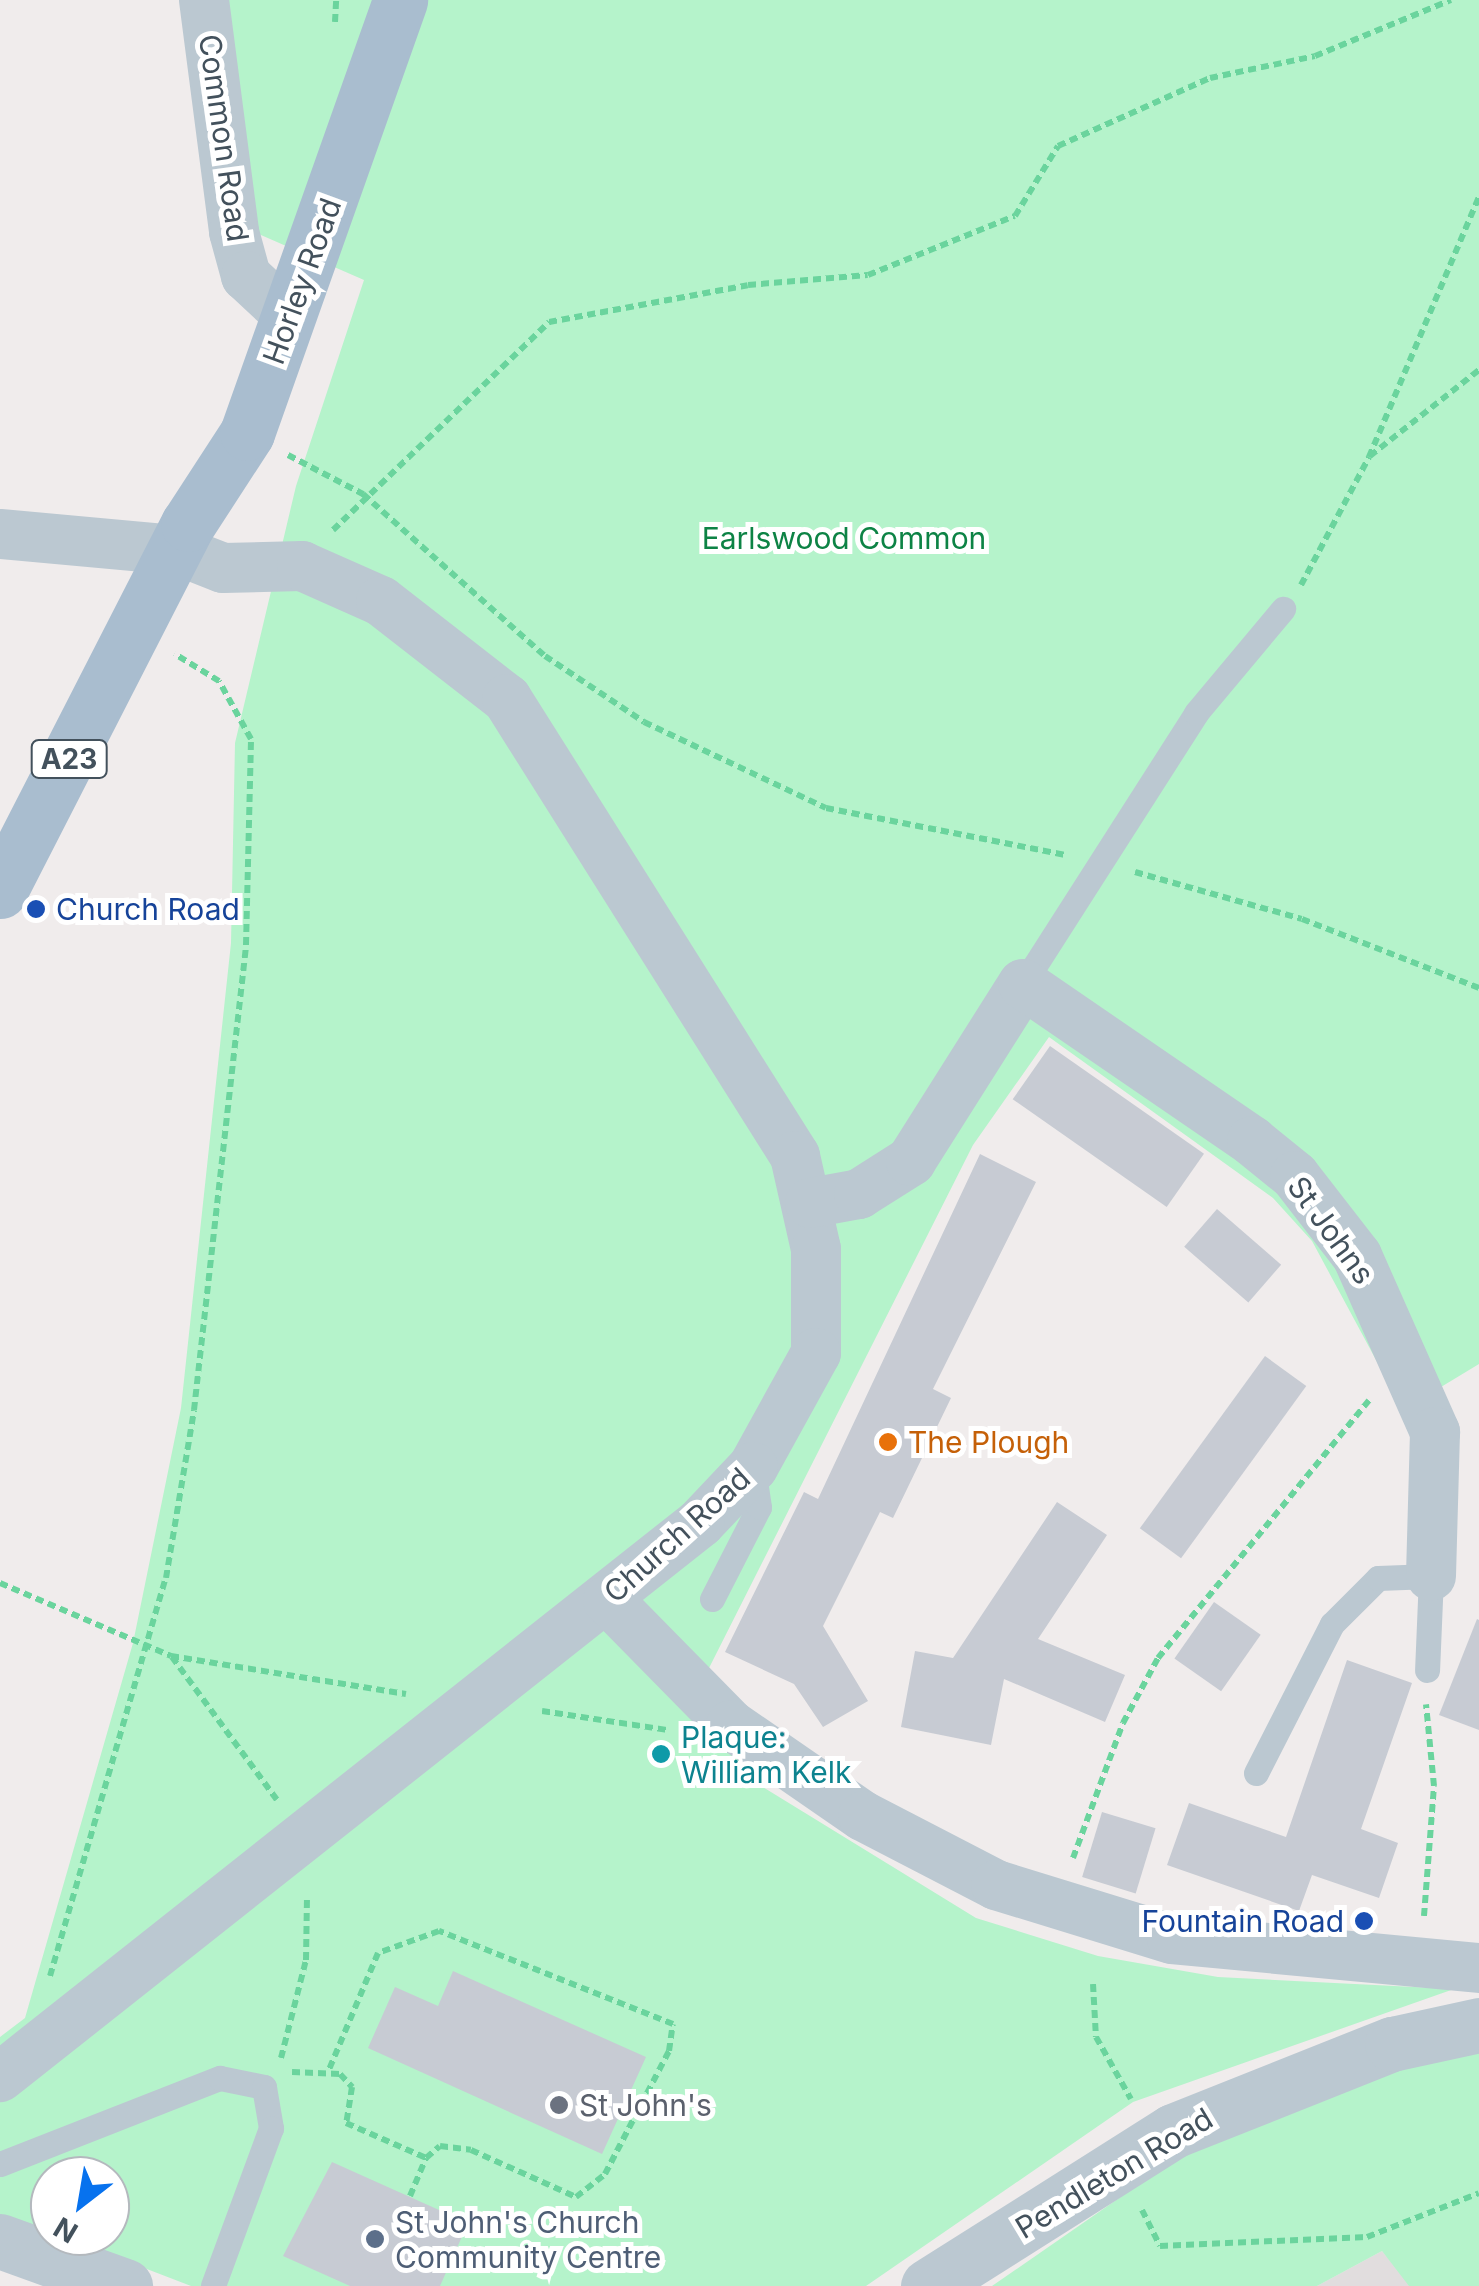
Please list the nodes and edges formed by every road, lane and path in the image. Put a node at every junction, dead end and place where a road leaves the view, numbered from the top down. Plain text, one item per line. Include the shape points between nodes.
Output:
1 (204, 0) edge
2 (400, 0) edge
3 (1450, 0) edge
4 (1479, 196) edge
5 (290, 317) junction
6 (1479, 370) edge
7 (246, 433) junction
8 (1369, 457) junction
9 (363, 494) junction
10 (0, 534) edge
11 (177, 550) junction
12 (302, 566) junction
13 (1283, 609) joint
14 (135, 630) junction
15 (1098, 862) junction
16 (0, 892) edge
17 (1022, 984) junction
18 (1479, 988) edge
19 (810, 1203) junction
20 (1408, 1357) junction
21 (753, 1468) junction
22 (1431, 1576) junction
23 (0, 1582) edge
24 (712, 1599) dead end
25 (608, 1600) junction
26 (145, 1646) junction
27 (171, 1656) dead end
28 (1428, 1670) joint
29 (1256, 1773) dead end
30 (1054, 1906) junction
31 (1420, 1962) junction
32 (1479, 1968) edge
33 (1093, 1984) dead end
34 (1479, 2025) edge
35 (52, 2035) junction
36 (328, 2072) junction
37 (0, 2078) edge
38 (264, 2087) junction
39 (1172, 2130) junction
40 (426, 2158) junction
41 (0, 2164) edge
42 (1479, 2193) edge
43 (410, 2196) dead end
44 (1136, 2197) dead end
45 (0, 2241) edge
46 (125, 2286) edge
47 (213, 2286) edge
48 (928, 2286) edge

1 - 5 street, Common Road via 234,232 246,276
2 - 5 main road, Horley Road / A23
3 - 9 path via 1315,56 1210,78 1058,146 1015,216 868,275 748,284 549,322
4 - 8 path
5 - 7 main road, Horley Road / A23
6 - 8 path
7 - 9 path
7 - 11 main road, Horley Road / A23
8 - 13 path via 1324,554
9 - 12 path
9 - 15 path via 545,656 644,722 826,808
10 - 11 street, Church Road
11 - 12 street, Church Road via 224,568
11 - 14 main road, A23
12 - 19 street, Church Road via 382,601 507,699 796,1156
13 - 15 lane via 1196,713
14 - 16 main road, A23
14 - 26 path via 219,681 251,739 246,944 194,1410
15 - 17 lane
15 - 18 path via 1302,919
17 - 19 street via 911,1161 859,1194
17 - 20 street, St Johns via 1295,1176 1357,1256
19 - 21 street, Church Road via 816,1353
20 - 22 street, St Johns via 1435,1432
20 - 30 path via 1158,1658 1123,1723
21 - 24 lane via 759,1507
21 - 25 street, Church Road
22 - 28 lane
22 - 29 lane via 1378,1578 1332,1624
23 - 26 path
25 - 30 street via 731,1725 936,1856
25 - 35 street, Church Road
26 - 27 path
26 - 35 path via 43,2001
28 - 31 path via 1434,1786
30 - 31 street via 1172,1940 1279,1956
31 - 32 street
33 - 39 path via 1096,2037 1140,2116 1160,2109
34 - 39 street, Pendleton Road via 1359,2056
35 - 37 street, Church Road
36 - 38 path via 304,2066
36 - 40 path via 352,2086 346,2122
36 - 40 path via 378,1953 439,1931 673,2024 668,2051 604,2174 576,2197 470,2150 440,2146
38 - 41 lane via 220,2078
38 - 47 lane via 271,2128
39 - 48 street, Pendleton Road
40 - 43 path
42 - 44 path via 1367,2237 1160,2246
45 - 46 street

